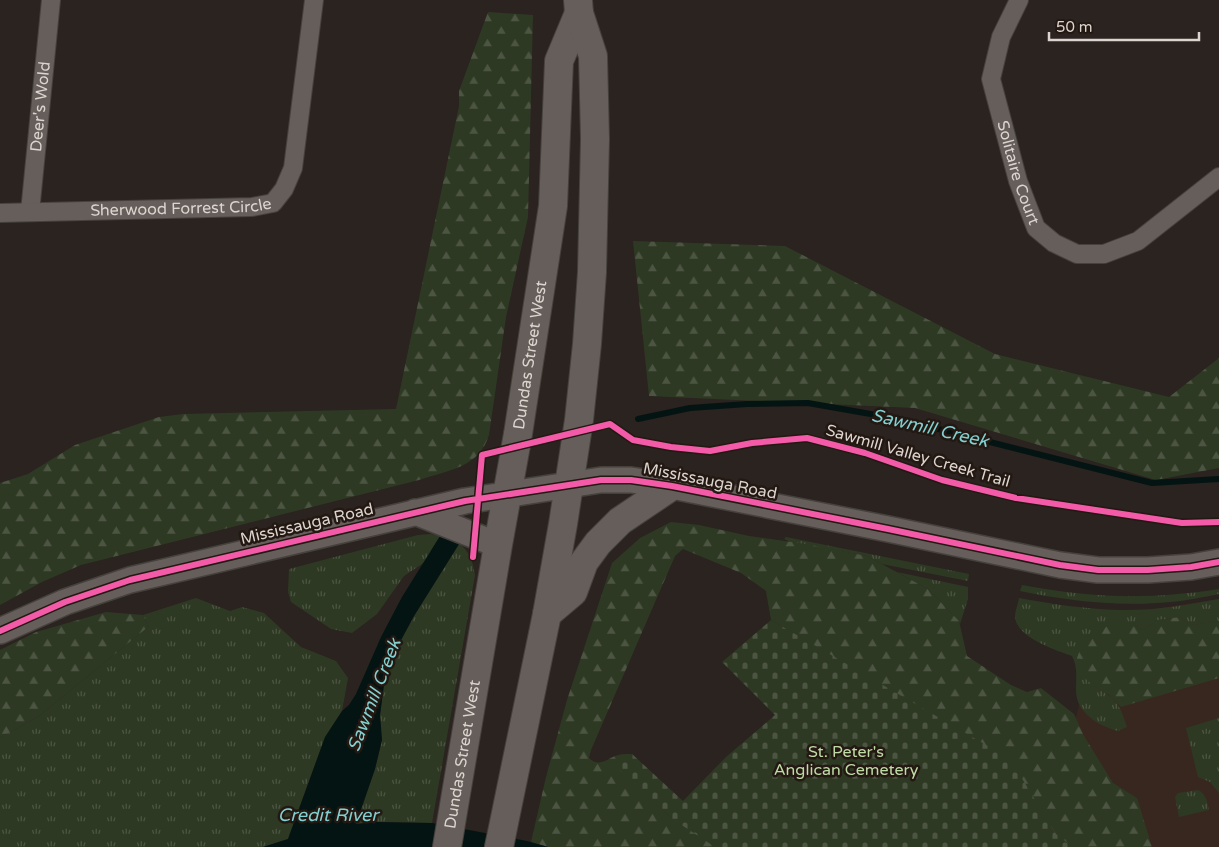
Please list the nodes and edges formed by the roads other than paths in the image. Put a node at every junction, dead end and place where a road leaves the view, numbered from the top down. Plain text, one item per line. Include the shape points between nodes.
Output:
1 (51, 0) edge
2 (314, 0) edge
3 (1019, 0) edge
4 (579, 6) edge
5 (1219, 177) edge
6 (30, 212) junction
7 (0, 213) edge
8 (569, 485) junction
9 (672, 486) junction
10 (507, 494) junction
11 (416, 512) junction
12 (498, 545) junction
13 (1219, 562) edge
14 (547, 614) junction
15 (0, 631) edge
16 (447, 847) edge
17 (499, 847) edge

1 - 6 street, Deer's Wold
2 - 6 street, Sherwood Forrest Circle via 293,168 284,189 273,203 252,207
3 - 5 street, Solitaire Court via 1001,37 991,79 1018,182 1036,228 1054,243 1077,254 1104,254 1138,241
4 - 8 main road, Dundas Street West via 592,56 595,165 587,344
4 - 10 main road, Dundas Street West via 559,61 553,206
6 - 7 street, Sherwood Forrest Circle
8 - 9 main road, Mississauga Road via 631,480
8 - 10 main road, Mississauga Road
8 - 14 main road, Dundas Street West
9 - 13 main road, Mississauga Road via 1060,565 1098,570 1148,570
9 - 14 main road via 620,522 598,543 584,562 573,592
10 - 11 main road, Mississauga Road
10 - 12 main road, Dundas Street West
11 - 12 main road
11 - 15 main road, Mississauga Road via 130,580 65,602
12 - 16 main road, Dundas Street West
14 - 17 main road, Dundas Street West

